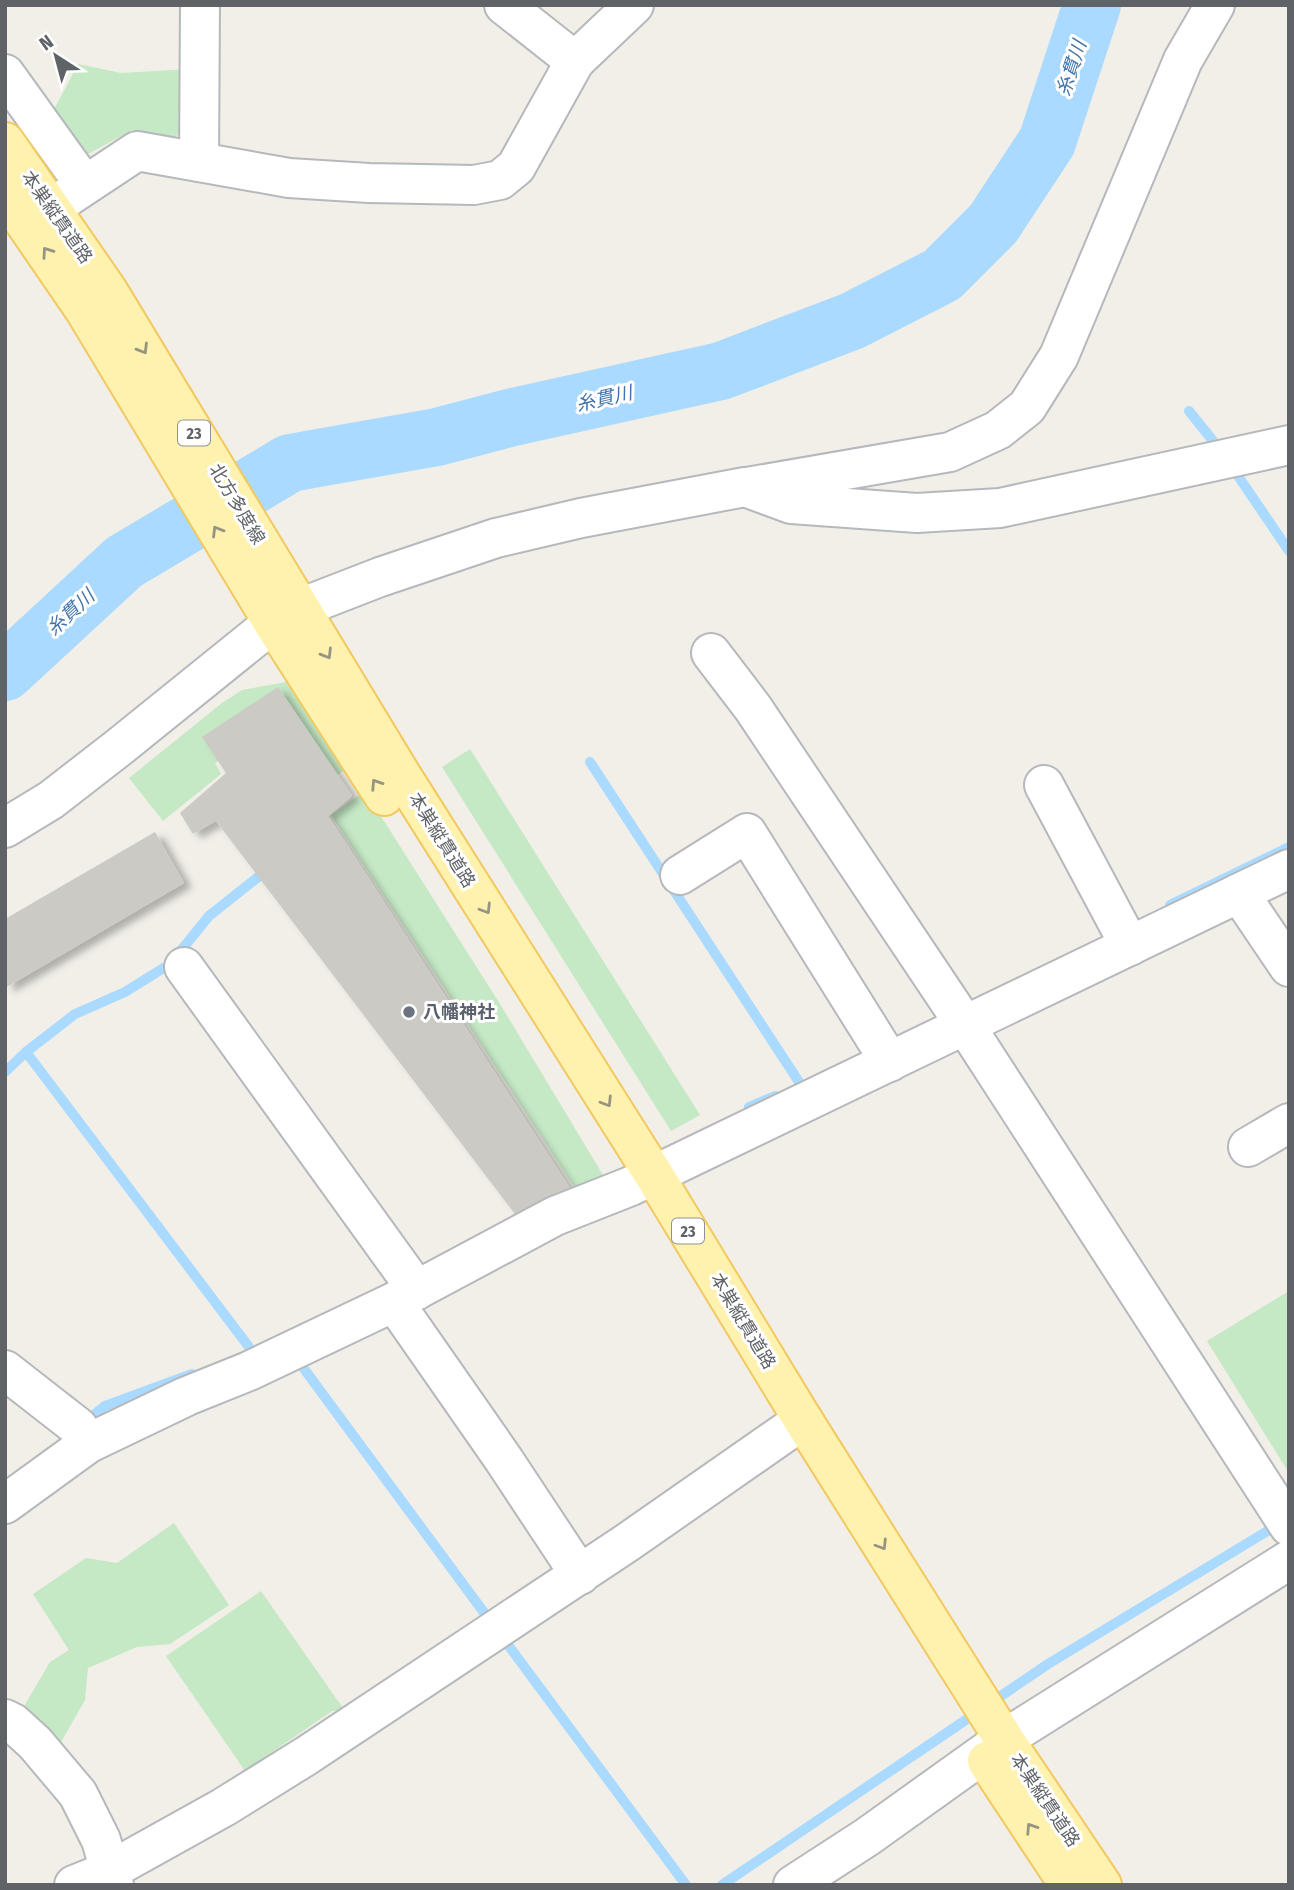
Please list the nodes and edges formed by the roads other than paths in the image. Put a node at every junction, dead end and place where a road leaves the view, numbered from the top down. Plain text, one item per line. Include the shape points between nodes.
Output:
1 (201, 5) edge
2 (504, 5) edge
3 (634, 5) edge
4 (1215, 5) edge
5 (575, 61) junction
6 (5, 74) edge
7 (5, 142) edge
8 (199, 162) junction
9 (84, 184) junction
10 (5, 194) edge
11 (51, 208) junction
12 (96, 300) junction
13 (1289, 445) edge
14 (745, 487) junction
15 (266, 582) joint
16 (286, 616) junction
17 (711, 653) dead end
18 (1044, 785) dead end
19 (5, 828) edge
20 (1289, 869) edge
21 (680, 875) dead end
22 (1239, 893) junction
23 (1130, 946) junction
24 (184, 967) dead end
25 (1289, 967) edge
26 (965, 1025) junction
27 (890, 1062) junction
28 (1289, 1123) edge
29 (1248, 1147) dead end
30 (642, 1181) junction
31 (406, 1296) junction
32 (5, 1370) edge
33 (794, 1426) junction
34 (89, 1443) junction
35 (5, 1504) edge
36 (1289, 1526) edge
37 (1289, 1560) edge
38 (579, 1575) junction
39 (5, 1719) edge
40 (993, 1747) junction
41 (99, 1880) edge
42 (793, 1885) edge
43 (1069, 1885) edge
44 (1102, 1885) edge

1 - 8 street
2 - 5 street
3 - 5 street
4 - 14 street via 1183,60 1059,356 1027,407 998,430 950,452
5 - 8 street via 516,167 500,180 369,183 289,177
6 - 9 street
7 - 11 main road, 本巣縦貫道路 / 23
8 - 9 street via 137,151
9 - 11 street
12 -> 10 main road, 本巣縦貫道路 / 23
11 - 12 main road, 本巣縦貫道路 / 23
12 - 15 main road, 北方多度線 / 23
13 - 14 street via 1000,508 916,513 791,504
14 - 16 street via 496,538 380,577
15 - 16 main road, 本巣縦貫道路 / 23
16 - 19 street via 51,800
16 - 30 main road, 本巣縦貫道路 / 23 via 400,773
17 - 26 street via 753,708
18 - 23 street
20 - 22 street
21 - 27 street via 747,833
22 - 23 street
22 - 25 street
23 - 26 street
24 - 31 street
26 - 27 street
26 - 36 street
27 - 30 street
28 - 29 street
30 - 31 street via 555,1216
30 - 33 main road, 本巣縦貫道路 / 23
31 - 34 street
31 - 38 street
32 - 34 street via 78,1427
33 - 38 street
33 - 40 main road, 本巣縦貫道路 / 23
34 - 35 street
37 - 40 street
38 - 41 street via 306,1756
39 - 41 street via 35,1743 78,1794 101,1840
40 - 42 street
43 -> 40 main road, 本巣縦貫道路 / 23
40 - 44 main road, 本巣縦貫道路 / 23

